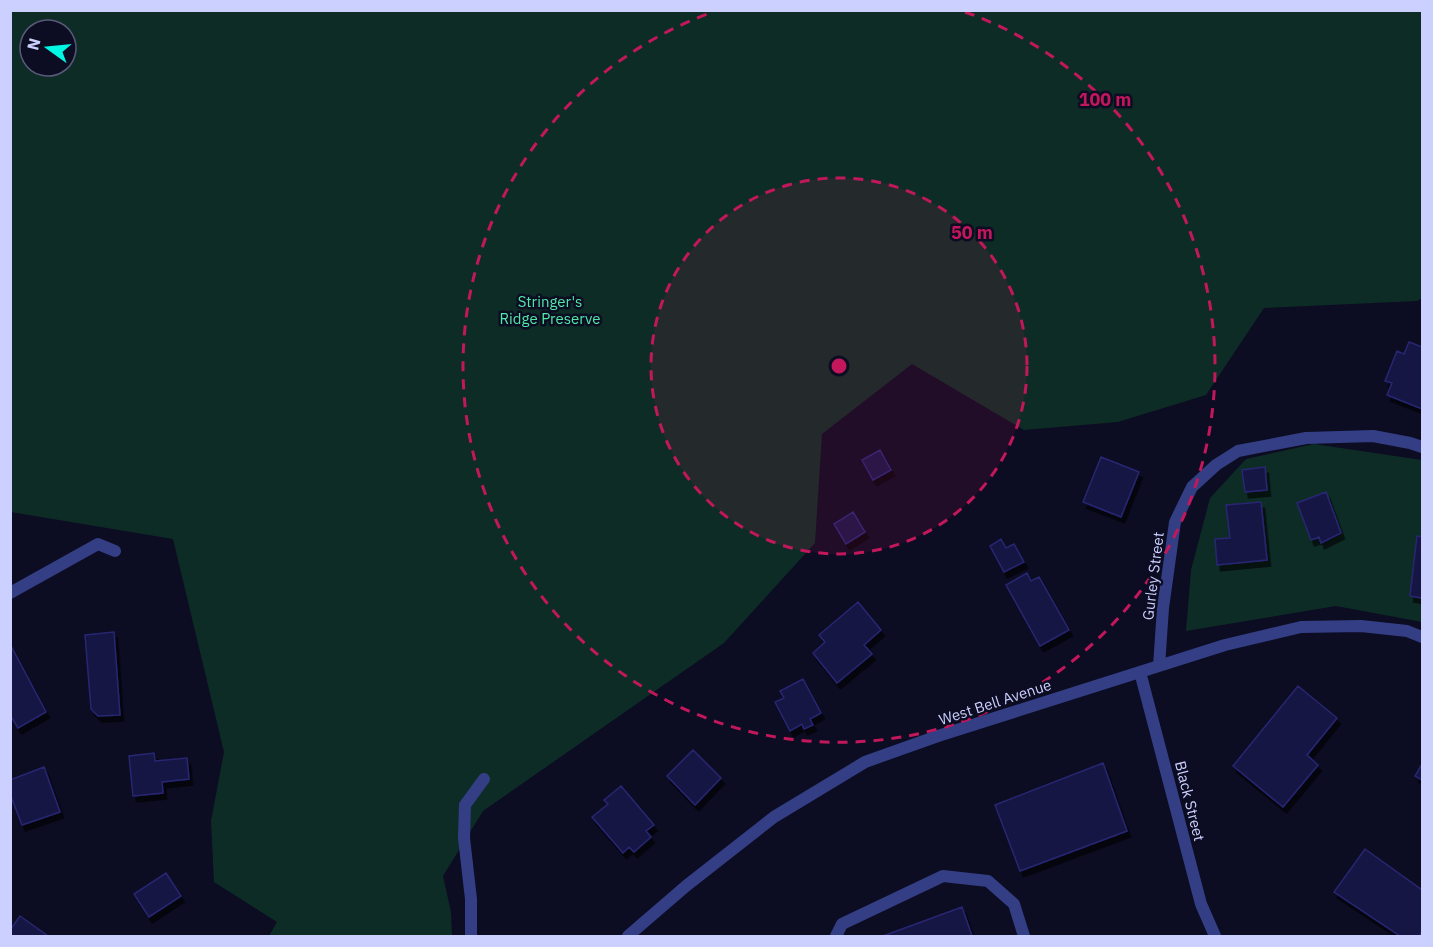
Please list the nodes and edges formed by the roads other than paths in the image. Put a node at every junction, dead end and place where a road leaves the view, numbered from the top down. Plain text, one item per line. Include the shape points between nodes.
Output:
1 (1422, 447) edge
2 (115, 551) dead end
3 (10, 593) edge
4 (1422, 637) edge
5 (1159, 666) junction
6 (1140, 672) junction
7 (484, 779) dead end
8 (471, 936) edge
9 (628, 936) edge
10 (836, 936) edge
11 (1024, 936) edge
12 (1215, 936) edge

1 - 5 street, Gurley Street via 1373,436 1306,438 1238,451 1216,465 1192,487 1175,522
2 - 3 street via 98,544
4 - 5 street, West Bell Avenue via 1407,631 1361,626 1301,627
5 - 6 street, West Bell Avenue
6 - 9 street, West Bell Avenue via 865,762 774,817
6 - 12 street, Black Street via 1200,904
7 - 8 street via 465,805
10 - 11 street via 842,924 943,876 988,881 1014,904

